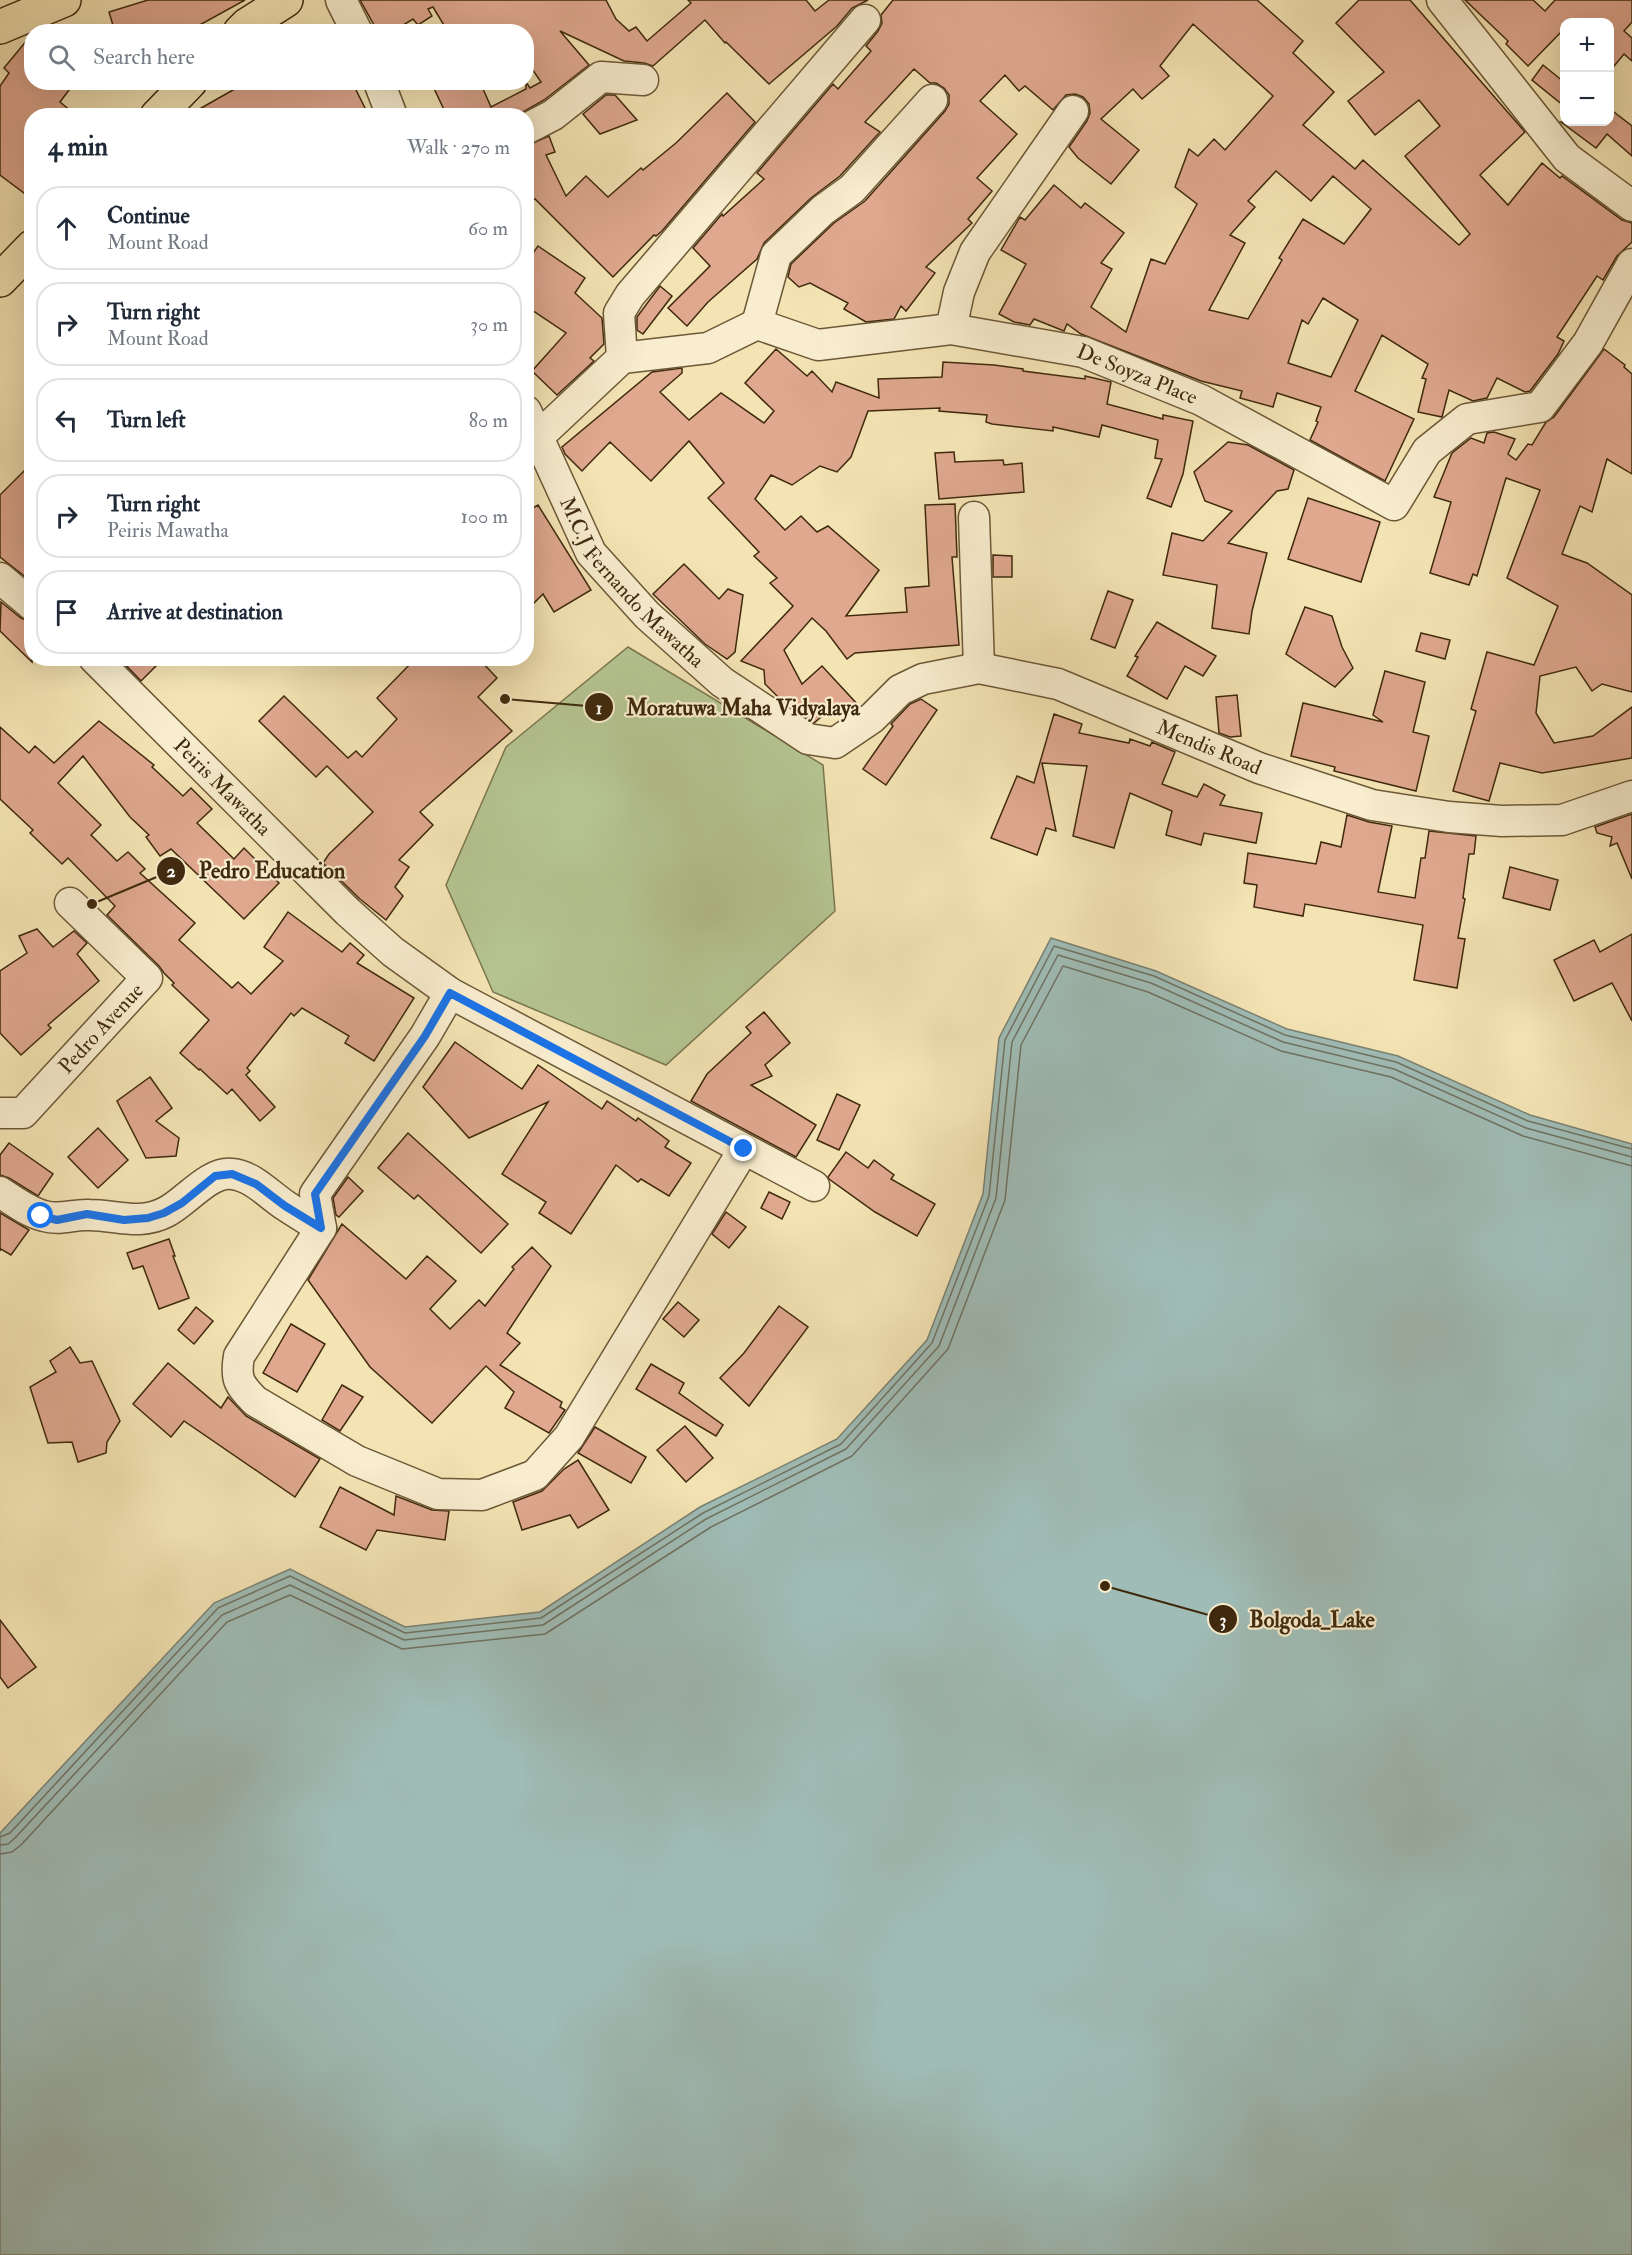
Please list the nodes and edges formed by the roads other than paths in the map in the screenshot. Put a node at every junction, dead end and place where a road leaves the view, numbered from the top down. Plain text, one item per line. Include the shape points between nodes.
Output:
1 (64, 0) edge
2 (286, 0) edge
3 (341, 0) edge
4 (1442, 0) edge
5 (865, 20) dead end
6 (249, 24) edge
7 (353, 24) edge
8 (0, 27) edge
9 (643, 80) dead end
10 (182, 90) edge
11 (382, 90) edge
12 (932, 100) dead end
13 (165, 108) edge
14 (389, 108) edge
15 (1073, 111) dead end
16 (534, 125) edge
17 (1632, 206) edge
18 (24, 254) edge
19 (1632, 264) edge
20 (0, 280) edge
21 (757, 324) junction
22 (951, 329) junction
23 (622, 358) junction
24 (534, 422) edge
25 (534, 425) edge
26 (974, 517) dead end
27 (0, 578) edge
28 (24, 598) edge
29 (102, 666) edge
30 (979, 668) junction
31 (808, 739) joint
32 (1632, 796) edge
33 (70, 903) dead end
34 (450, 993) junction
35 (0, 1113) edge
36 (744, 1149) junction
37 (814, 1186) dead end
38 (0, 1192) edge
39 (321, 1228) junction

1 - 8 main road
2 - 6 main road
3 - 7 street
4 - 17 street via 1567,158
5 - 23 street via 630,295 620,314
9 - 16 street via 601,77 553,116
10 - 13 main road
11 - 14 street
12 - 21 street via 852,189 823,210 776,255
15 - 22 street via 975,252 959,292
18 - 20 main road
19 - 22 street, De Soyza Place via 1588,343 1540,407 1467,419 1427,451 1394,505 1201,400 1083,352
21 - 22 street, De Soyza Place via 818,345
21 - 23 street via 708,348
23 - 24 street
25 - 31 street, M.C.J Fernando Mawatha via 591,553 647,615 722,682
26 - 30 street
27 - 28 street
29 - 34 street, Peiris Mawatha via 348,912 393,952
30 - 31 street, Mendis Road via 923,679 900,690 872,718 836,743
30 - 32 street, Mendis Road via 1058,684 1259,768 1372,805 1449,817 1562,820
33 - 35 street, Pedro Avenue via 147,978 23,1113
34 - 36 street, Peiris Mawatha
34 - 39 street via 425,1036 315,1194
36 - 37 street, Peiris Mawatha
36 - 39 street via 569,1437 535,1475 482,1495 438,1494 357,1461 255,1401 241,1387 239,1356
38 - 39 street via 31,1211 57,1220 87,1214 124,1220 164,1213 215,1176 232,1174 256,1184

